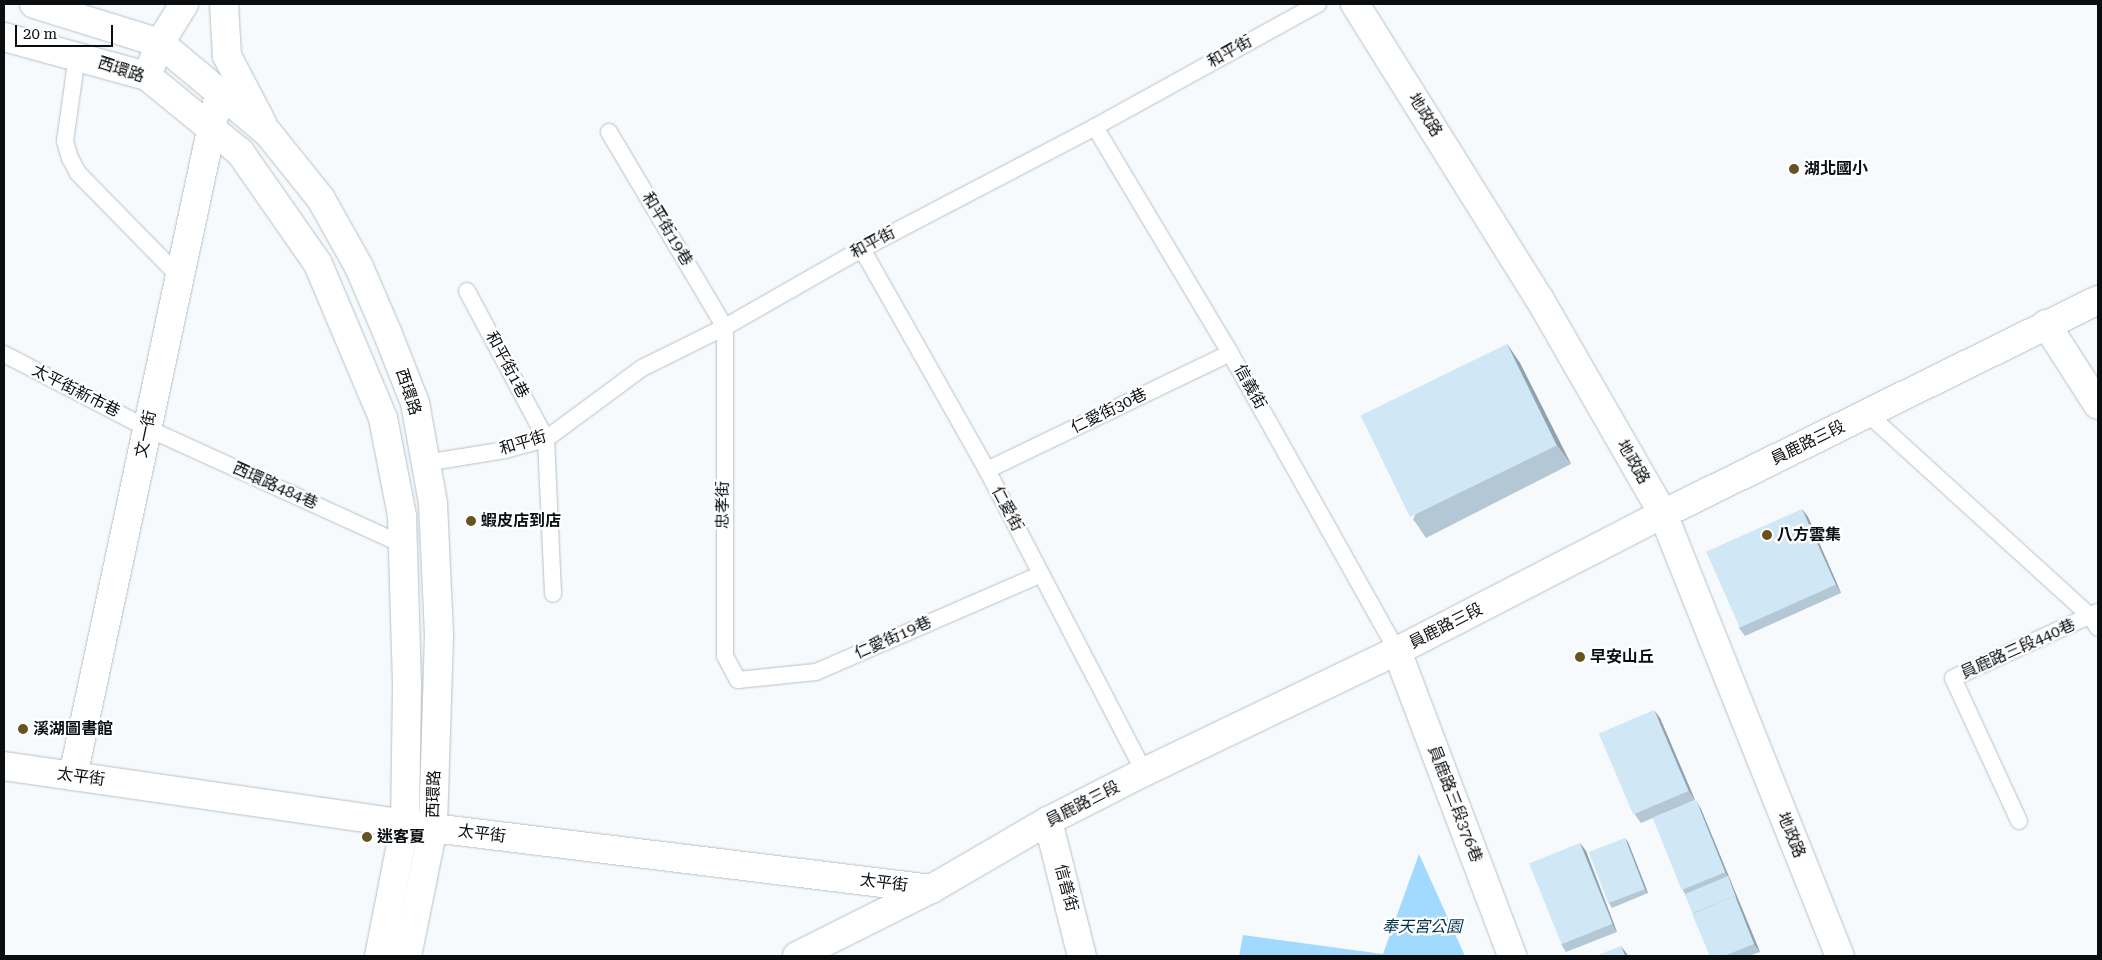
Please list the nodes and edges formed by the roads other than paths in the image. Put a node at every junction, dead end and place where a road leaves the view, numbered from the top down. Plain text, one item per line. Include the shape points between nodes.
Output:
1 (34, 4) edge
2 (184, 4) edge
3 (224, 4) edge
4 (1318, 4) edge
5 (1355, 4) edge
6 (4, 37) edge
7 (160, 43) junction
8 (77, 56) junction
9 (147, 76) junction
10 (219, 93) junction
11 (1096, 127) junction
12 (211, 130) junction
13 (609, 132) dead end
14 (268, 133) junction
15 (862, 249) junction
16 (180, 277) junction
17 (467, 291) dead end
18 (2098, 300) edge
19 (2046, 324) junction
20 (725, 327) junction
21 (1230, 352) junction
22 (4, 354) edge
23 (2098, 405) edge
24 (1868, 414) junction
25 (147, 428) junction
26 (546, 439) junction
27 (425, 463) junction
28 (987, 470) junction
29 (1663, 514) junction
30 (402, 544) junction
31 (1041, 574) junction
32 (553, 594) dead end
33 (2096, 619) edge
34 (1397, 651) junction
35 (738, 680) joint
36 (4, 766) edge
37 (1144, 772) junction
38 (72, 776) junction
39 (1048, 821) junction
40 (2020, 821) dead end
41 (405, 824) junction
42 (433, 828) junction
43 (931, 889) junction
44 (379, 956) edge
45 (407, 956) edge
46 (797, 956) edge
47 (1082, 956) edge
48 (1512, 956) edge
49 (1840, 956) edge

1 - 7 street, 西環路
2 - 7 street
3 - 14 street via 228,56
4 - 11 lane, 和平街
5 - 29 street, 地政路 via 1539,298
6 - 8 street, 西環路
7 - 9 street
7 - 10 street, 西環路
8 - 9 street, 西環路
8 - 16 lane via 64,141 70,158 78,173
9 - 12 street, 西環路
10 - 12 street, 文一街
10 - 14 street, 西環路
11 - 15 lane, 和平街
11 - 21 lane, 信義街
12 - 16 street, 文一街
12 - 30 street, 西環路 via 240,152 318,264 383,418 402,516
13 - 20 lane, 和平街19巷
14 - 27 street, 西環路 via 321,199 359,267 415,403
15 - 20 lane, 和平街
15 - 28 lane, 仁愛街
16 - 25 street, 文一街
17 - 26 lane, 和平街1巷
18 - 19 street, 員鹿路三段
19 - 23 street
19 - 24 street, 員鹿路三段
20 - 26 lane, 和平街 via 642,368
20 - 35 lane, 忠孝街 via 725,656
21 - 28 lane, 仁愛街30巷
21 - 34 lane, 信義街
22 - 25 lane, 太平街新市巷
24 - 29 street, 員鹿路三段
24 - 33 lane, 員鹿路三段440巷
25 - 30 lane, 西環路484巷
25 - 38 street, 文一街
26 - 27 lane, 和平街 via 505,450
26 - 32 lane
27 - 42 street, 西環路 via 433,503 439,635
28 - 31 lane, 仁愛街
29 - 34 street, 員鹿路三段
29 - 49 street, 地政路
30 - 41 street, 西環路 via 407,685
31 - 35 lane, 仁愛街19巷 via 816,672
31 - 37 lane, 仁愛街
33 - 40 lane, 員鹿路三段440巷 via 1953,678
34 - 37 street, 員鹿路三段
34 - 48 street, 員鹿路三段376巷
36 - 38 street, 太平街
37 - 39 street, 員鹿路三段
38 - 41 street, 太平街
39 - 43 street, 員鹿路三段
39 - 47 street, 信善街
41 - 42 street, 太平街
41 - 44 street, 西環路
42 - 43 street, 太平街
42 - 45 street, 西環路
43 - 46 street, 員鹿路三段

